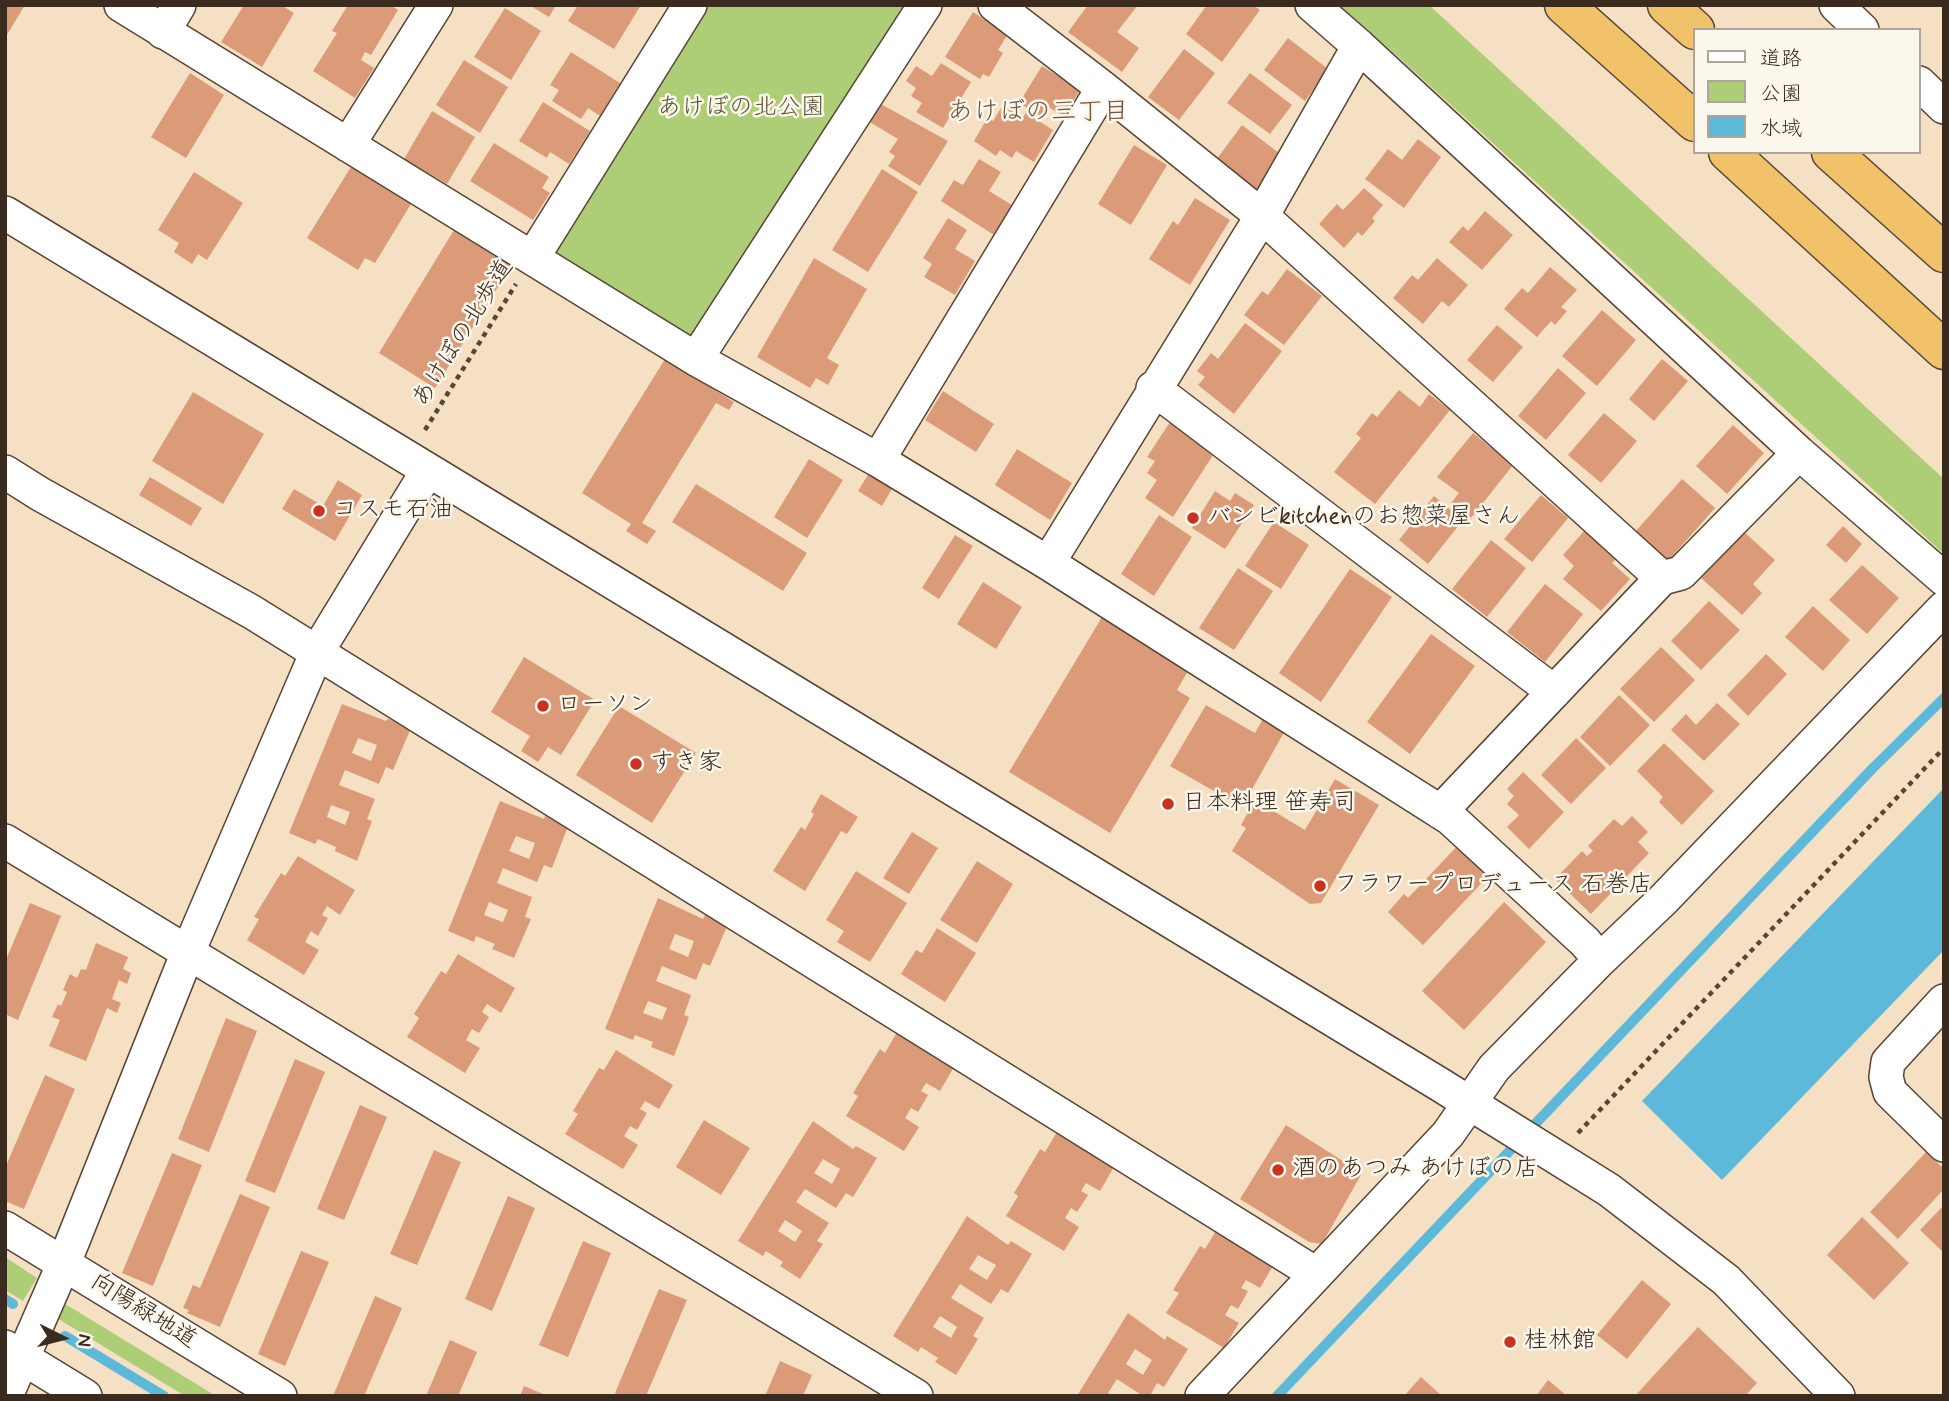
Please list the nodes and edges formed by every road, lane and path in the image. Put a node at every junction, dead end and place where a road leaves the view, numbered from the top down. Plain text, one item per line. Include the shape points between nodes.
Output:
1 (121, 5) edge
2 (436, 5) edge
3 (690, 5) edge
4 (925, 5) edge
5 (995, 5) edge
6 (1312, 5) edge
7 (1564, 5) edge
8 (1667, 5) edge
9 (1836, 5) edge
10 (171, 18) edge
11 (1860, 28) edge
12 (1694, 29) edge
13 (1359, 46) junction
14 (1921, 85) edge
15 (1103, 88) junction
16 (1944, 107) edge
17 (1694, 121) edge
18 (348, 145) junction
19 (1730, 154) edge
20 (1833, 154) edge
21 (5, 213) edge
22 (1262, 216) junction
23 (1944, 253) edge
24 (534, 257) junction
25 (1944, 351) edge
26 (696, 359) junction
27 (1153, 388) junction
28 (425, 430) dead end
29 (1799, 453) junction
30 (878, 460) junction
31 (428, 470) junction
32 (5, 472) edge
33 (1048, 563) junction
34 (1662, 578) junction
35 (1944, 579) edge
36 (1944, 608) edge
37 (317, 652) junction
38 (1554, 692) junction
39 (1944, 748) edge
40 (1440, 812) junction
41 (5, 841) edge
42 (188, 952) junction
43 (1600, 960) junction
44 (1944, 1001) edge
45 (1471, 1103) junction
46 (1944, 1145) edge
47 (1563, 1147) junction
48 (5, 1228) edge
49 (64, 1263) junction
50 (1316, 1274) junction
51 (14, 1352) edge
52 (1824, 1391) edge
53 (6, 1396) edge
54 (85, 1396) edge
55 (280, 1396) edge
56 (916, 1396) edge
57 (1202, 1396) edge

1 - 10 street
2 - 18 street
3 - 24 street
4 - 26 street
5 - 15 street
6 - 13 street
7 - 17 highway
8 - 12 highway
9 - 11 street
10 - 18 street
13 - 22 street
13 - 29 street
14 - 16 street
15 - 22 street
15 - 30 street
18 - 24 street
19 - 25 highway
20 - 23 highway
21 - 31 street
22 - 27 street
22 - 34 street
24 - 26 street
24 - 28 path, あけぼの北歩道
26 - 30 street
27 - 33 street
27 - 38 street
29 - 34 street via 1682,573
29 - 35 street
30 - 33 street
31 - 37 street
31 - 45 street
32 - 37 street
33 - 40 street
34 - 38 street
36 - 43 street
37 - 42 street
37 - 50 street
38 - 40 street
39 - 47 path
40 - 43 street via 1576,933
41 - 42 street
42 - 49 street
42 - 56 street
43 - 45 street via 1494,1068
44 - 46 street via 1888,1062 1886,1077 1890,1092
45 - 47 street via 1507,1125
45 - 50 street via 1448,1135
47 - 52 street via 1609,1190 1726,1280
48 - 49 street, 向陽緑地道
49 - 51 street
49 - 55 street, 向陽緑地道
50 - 57 street
51 - 53 street
51 - 54 street

